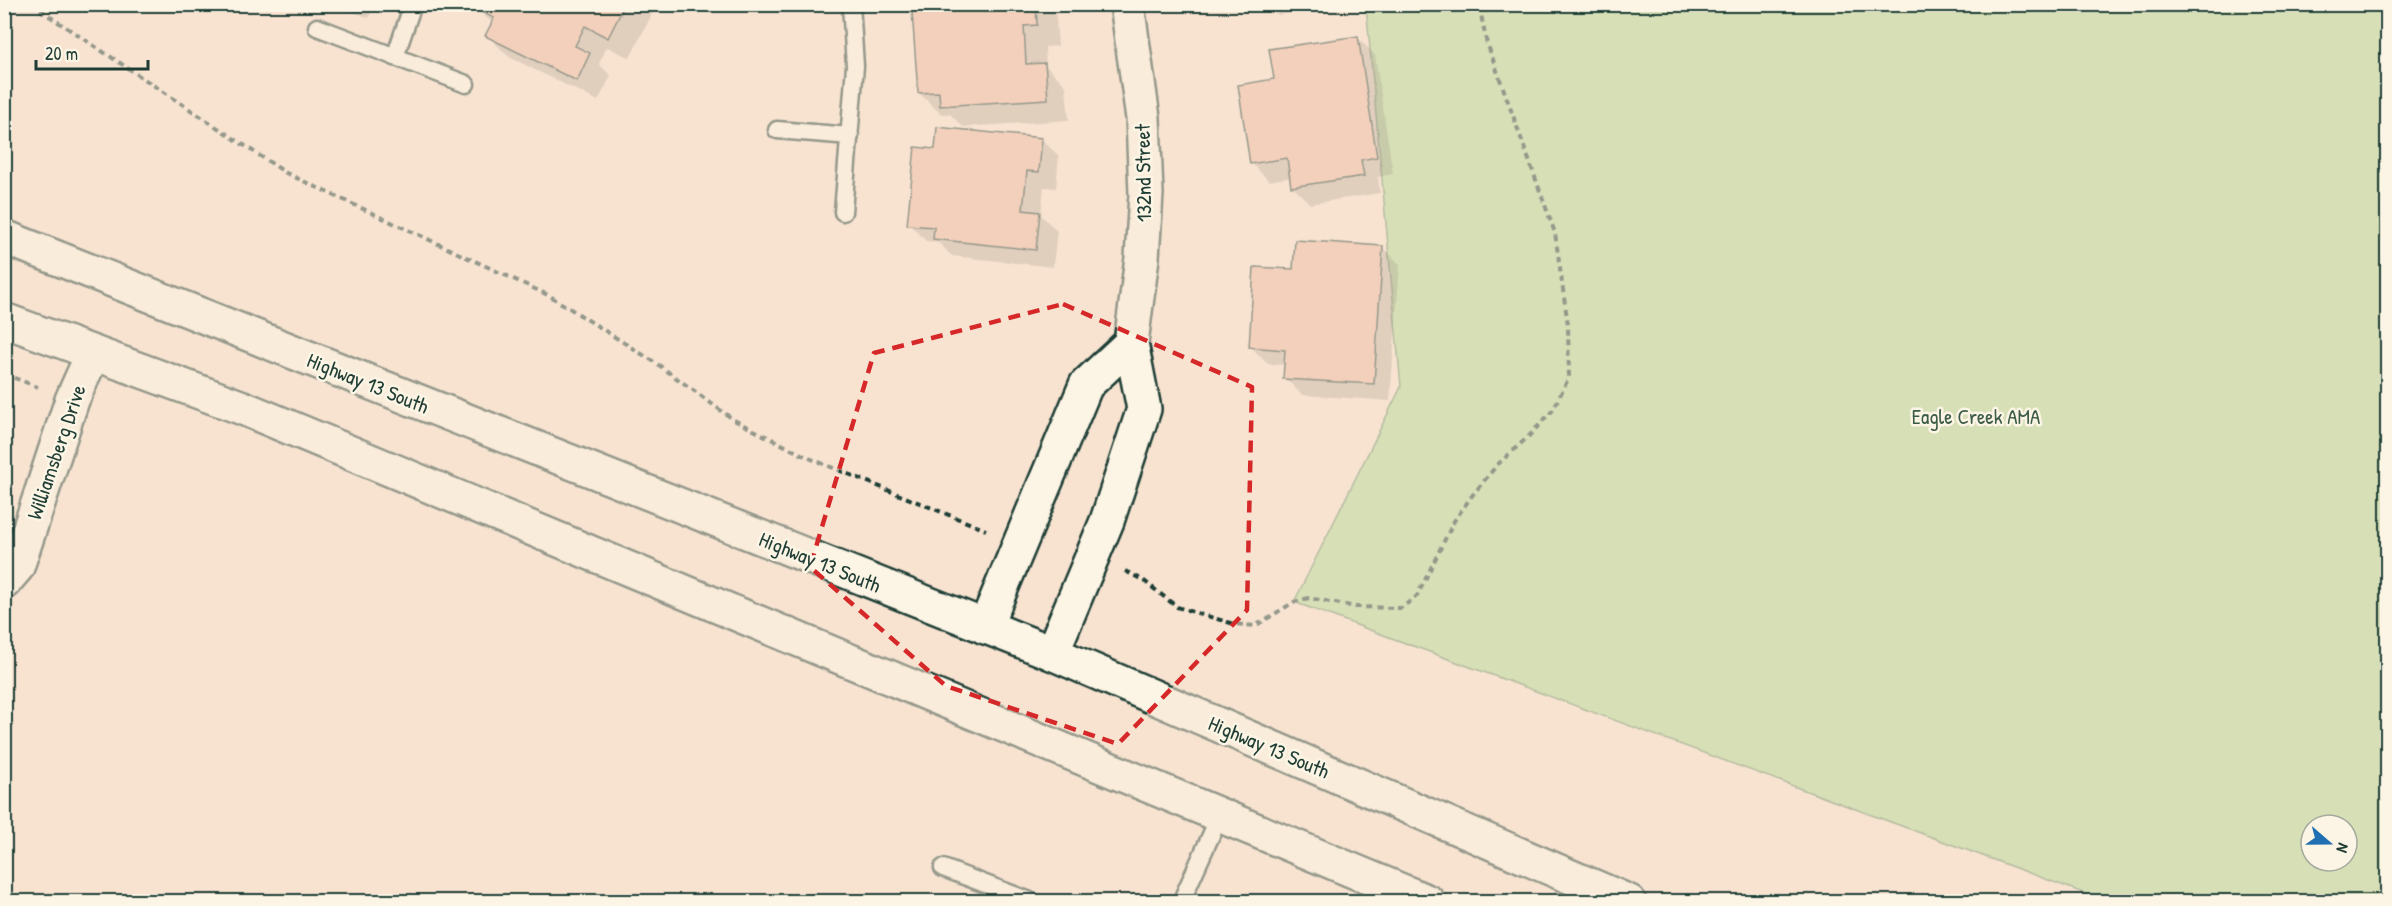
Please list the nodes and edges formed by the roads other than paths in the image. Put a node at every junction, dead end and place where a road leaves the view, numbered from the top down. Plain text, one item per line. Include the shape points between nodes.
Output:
1 (413, 4) edge
2 (851, 4) edge
3 (1127, 4) edge
4 (317, 27) dead end
5 (395, 57) junction
6 (466, 84) dead end
7 (777, 130) dead end
8 (850, 136) junction
9 (843, 212) dead end
10 (4, 237) edge
11 (4, 320) edge
12 (1131, 343) junction
13 (93, 353) junction
14 (4, 582) edge
15 (985, 627) junction
16 (1052, 653) junction
17 (1220, 815) junction
18 (943, 868) dead end
19 (1033, 902) edge
20 (1180, 902) edge
21 (1428, 902) edge
22 (1629, 902) edge

1 - 5 lane
2 - 8 lane via 855,66
3 - 12 main road, 132nd Street via 1143,118 1146,194
4 - 5 lane
5 - 6 lane
7 - 8 lane
8 - 9 lane
10 - 15 main road, Highway 13 South
11 - 13 main road
12 - 15 main road via 1086,385
12 - 16 main road, 132nd Street via 1144,410 1091,560
13 - 14 main road, Williamsberg Drive via 72,400 17,567
13 - 17 main road via 243,408
15 - 16 main road, Highway 13 South
16 - 22 main road, Highway 13 South
17 - 20 lane
17 - 21 main road
18 - 19 lane

